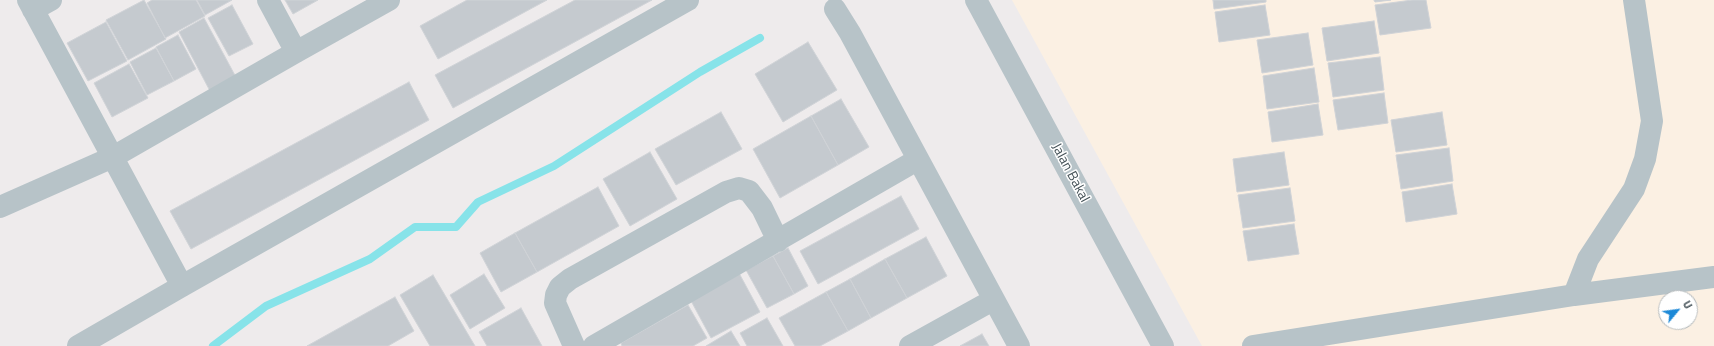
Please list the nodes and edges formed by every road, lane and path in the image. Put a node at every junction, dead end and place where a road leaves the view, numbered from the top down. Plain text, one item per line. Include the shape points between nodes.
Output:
1 (268, 0) edge
2 (389, 0) edge
3 (688, 0) edge
4 (976, 0) edge
5 (1634, 0) edge
6 (37, 3) edge
7 (835, 9) dead end
8 (296, 52) junction
9 (113, 157) junction
10 (917, 160) junction
11 (0, 207) edge
12 (778, 241) junction
13 (1714, 276) edge
14 (182, 286) junction
15 (1574, 295) junction
16 (993, 300) junction
17 (78, 346) edge
18 (574, 346) edge
19 (594, 346) edge
20 (910, 346) edge
21 (1018, 346) edge
22 (1163, 346) edge
23 (1253, 346) edge

1 - 8 street
2 - 8 street
3 - 14 street
4 - 22 street, Jalan Bakal
5 - 15 street via 1652,121 1645,159 1634,189 1588,259
6 - 9 street
7 - 10 street
8 - 9 street
9 - 11 street
9 - 14 street
10 - 12 street
10 - 16 street
12 - 18 street via 762,208 749,191 740,188 726,192 560,287 555,303
12 - 19 street
13 - 15 street
14 - 17 street
15 - 23 street
16 - 20 street
16 - 21 street

